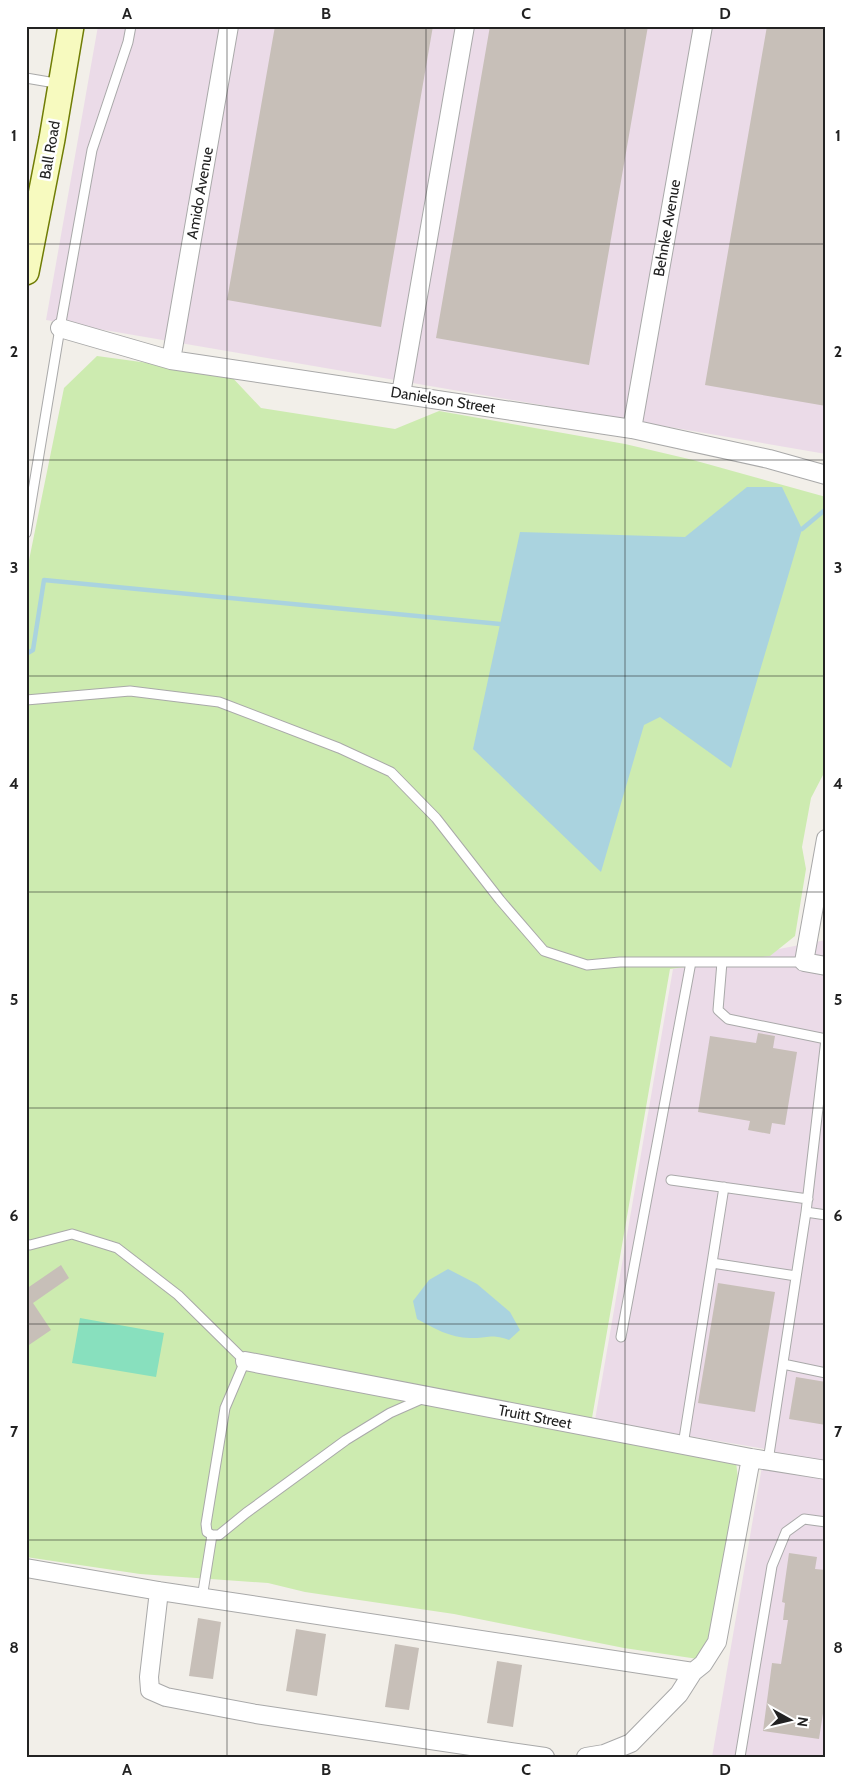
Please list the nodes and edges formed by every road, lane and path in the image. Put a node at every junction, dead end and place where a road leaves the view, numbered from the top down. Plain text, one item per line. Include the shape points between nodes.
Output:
1 (70, 26) edge
2 (131, 26) edge
3 (229, 26) edge
4 (465, 26) edge
5 (703, 26) edge
6 (26, 78) edge
7 (61, 84) junction
8 (30, 231) edge
9 (26, 272) edge
10 (60, 328) junction
11 (171, 360) junction
12 (401, 394) junction
13 (632, 429) junction
14 (826, 475) edge
15 (26, 533) edge
16 (26, 700) edge
17 (826, 839) edge
18 (692, 962) junction
19 (722, 962) junction
20 (804, 962) junction
21 (826, 966) edge
22 (671, 1180) dead end
23 (724, 1188) junction
24 (808, 1199) junction
25 (806, 1212) junction
26 (826, 1215) edge
27 (26, 1244) edge
28 (712, 1263) junction
29 (796, 1276) junction
30 (621, 1338) dead end
31 (244, 1361) junction
32 (783, 1364) junction
33 (826, 1373) edge
34 (428, 1396) junction
35 (683, 1445) junction
36 (759, 1460) junction
37 (826, 1470) edge
38 (826, 1522) edge
39 (212, 1535) junction
40 (26, 1568) edge
41 (159, 1591) junction
42 (202, 1598) junction
43 (693, 1672) junction
44 (545, 1757) edge
45 (586, 1757) edge
46 (740, 1757) edge

1 - 7 main road, Ball Road
2 - 10 lane via 92,150
3 - 11 street, Amido Avenue
4 - 12 street
5 - 13 street, Behnke Avenue
6 - 7 lane
7 - 8 main road, Ball Road
8 - 9 main road, Ball Road
10 - 11 street, Danielson Street
10 - 15 lane
11 - 12 street, Danielson Street
12 - 13 street, Danielson Street
13 - 14 street, Danielson Street
16 - 18 lane via 130,692 219,702 339,748 391,772 436,818 544,951 587,965
17 - 20 street
18 - 19 lane
18 - 30 lane
19 - 20 lane
19 - 24 lane via 718,1010 728,1019 826,1039
20 - 21 street
22 - 23 lane
23 - 24 lane
23 - 28 lane
24 - 25 lane
25 - 26 lane
25 - 29 lane
27 - 31 lane via 72,1234 118,1248 178,1295
28 - 29 lane
28 - 35 lane
29 - 32 lane
31 - 34 street, Truitt Street
31 - 39 lane via 225,1408 206,1524 207,1532
32 - 33 lane
32 - 36 lane
34 - 35 street, Truitt Street
34 - 39 lane via 390,1413 346,1440 218,1535
35 - 36 street, Truitt Street
36 - 37 street, Truitt Street
36 - 43 street via 717,1642 703,1664
38 - 46 lane via 804,1519 786,1532 772,1566
39 - 42 lane
40 - 41 street
41 - 42 street
41 - 44 street via 149,1677 150,1690 166,1697 256,1714
42 - 43 street
43 - 45 street via 679,1694 631,1743

